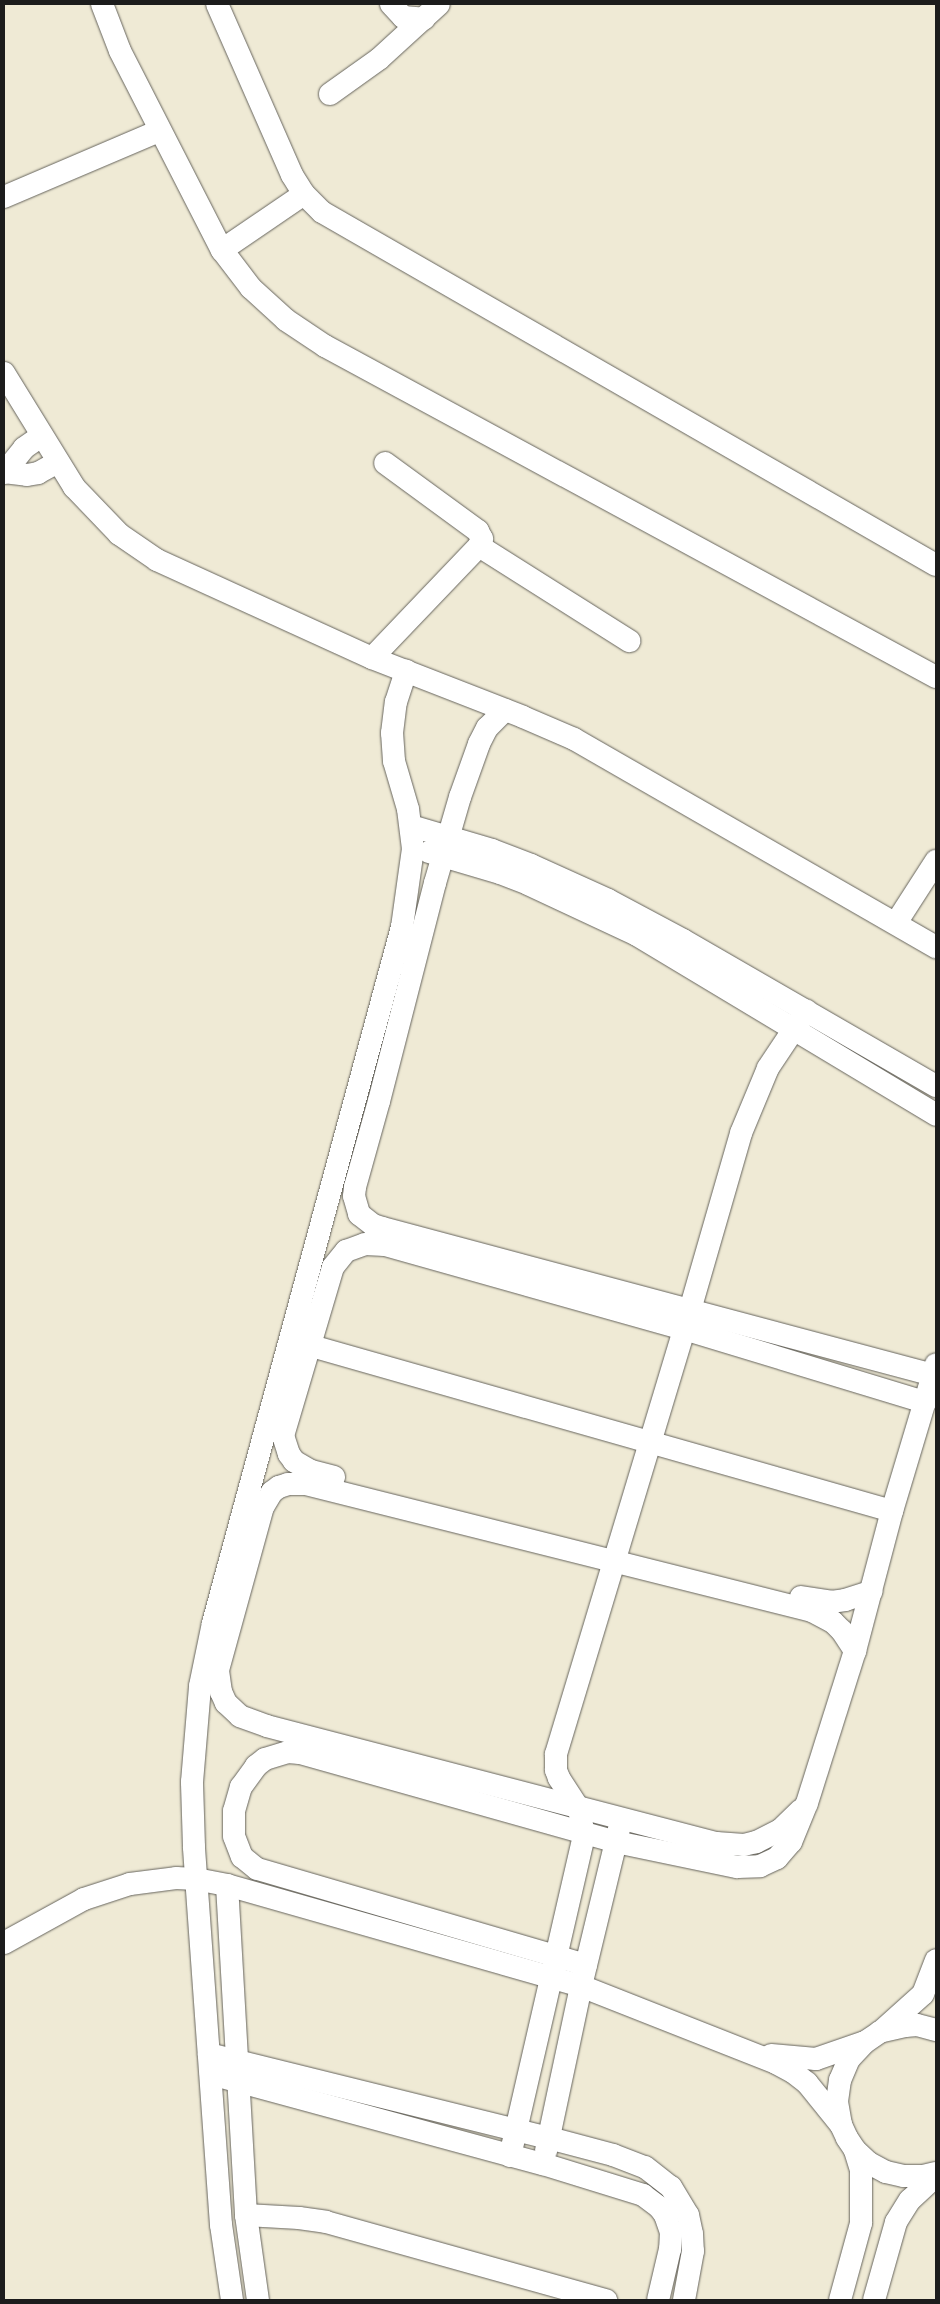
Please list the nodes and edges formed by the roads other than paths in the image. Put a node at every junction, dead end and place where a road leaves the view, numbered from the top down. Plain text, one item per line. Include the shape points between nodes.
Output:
1 (88, 4) edge
2 (102, 4) edge
3 (217, 4) edge
4 (391, 4) edge
5 (431, 12) edge
6 (120, 51) junction
7 (330, 94) dead end
8 (159, 131) junction
9 (304, 194) junction
10 (4, 197) edge
11 (222, 250) junction
12 (4, 373) edge
13 (41, 436) junction
14 (58, 462) junction
15 (385, 463) dead end
16 (4, 472) edge
17 (479, 546) junction
18 (936, 565) edge
19 (629, 641) dead end
20 (372, 658) junction
21 (406, 671) junction
22 (936, 677) edge
23 (505, 710) junction
24 (412, 826) junction
25 (446, 847) junction
26 (413, 849) junction
27 (936, 861) edge
28 (896, 922) junction
29 (936, 947) edge
30 (799, 1019) junction
31 (936, 1086) edge
32 (936, 1115) edge
33 (687, 1319) junction
34 (308, 1345) junction
35 (934, 1369) edge
36 (925, 1402) junction
37 (650, 1442) junction
38 (892, 1511) junction
39 (615, 1556) junction
40 (872, 1591) junction
41 (855, 1651) junction
42 (807, 1803) junction
43 (579, 1809) junction
44 (621, 1820) junction
45 (584, 1834) junction
46 (616, 1842) junction
47 (196, 1879) junction
48 (228, 1885) junction
49 (4, 1943) edge
50 (556, 1956) junction
51 (936, 1960) edge
52 (586, 1964) junction
53 (550, 1978) junction
54 (581, 1986) junction
55 (936, 2030) edge
56 (872, 2037) junction
57 (746, 2051) junction
58 (210, 2064) junction
59 (238, 2070) junction
60 (841, 2125) junction
61 (516, 2130) junction
62 (549, 2138) junction
63 (855, 2150) junction
64 (510, 2156) junction
65 (543, 2164) junction
66 (936, 2174) edge
67 (246, 2215) junction
68 (232, 2300) edge
69 (258, 2300) edge
70 (606, 2300) edge
71 (658, 2300) edge
72 (684, 2300) edge
73 (840, 2300) edge
74 (874, 2300) edge

1 - 6 street
2 - 6 street
3 - 9 street via 292,175
4 - 5 street via 403,17
5 - 7 street via 379,59
6 - 8 street
8 - 10 street
8 - 11 street
9 - 11 street
9 - 18 street via 333,220
11 - 22 street via 268,305 305,334
12 - 13 street
13 - 14 street
13 - 16 street via 17,455
14 - 16 street via 32,474
14 - 20 street via 74,488 103,519 157,560
15 - 17 street via 478,531 482,539
17 - 19 street
17 - 20 street
20 - 21 street
21 - 23 street
21 - 24 street via 396,702 392,747
23 - 25 street via 487,728 479,744
23 - 28 street via 574,739
24 - 25 street
24 - 26 street
25 - 26 street
25 - 30 street via 500,853 577,885 683,940
25 - 33 street via 355,1187 359,1214 382,1228
26 - 47 street via 408,896 395,958 206,1655 192,1766
27 - 28 street
28 - 29 street
30 - 31 street
30 - 32 street
30 - 33 street via 768,1068 748,1111
33 - 34 street via 385,1245 365,1244 346,1251 333,1267
33 - 35 street
33 - 36 street
33 - 37 street
34 - 37 street
34 - 39 street via 283,1436 289,1454 302,1467
35 - 36 street
36 - 38 street
37 - 38 street
37 - 39 street
38 - 40 street
39 - 40 street via 817,1601 845,1600
39 - 41 street via 812,1611 833,1622
39 - 43 street via 556,1754 558,1778
39 - 43 street via 306,1484 288,1484 272,1492 263,1507 218,1670 219,1687 226,1703 249,1721
40 - 41 street
41 - 42 street
42 - 44 street via 780,1830 744,1845 716,1843
42 - 46 street via 784,1852 760,1866 743,1868
43 - 44 street
43 - 45 street
44 - 46 street
45 - 46 street
45 - 50 street
45 - 50 street via 300,1753 276,1754 260,1763 248,1776 236,1798 233,1823 237,1848 257,1869
46 - 52 street
47 - 48 street
47 - 49 street via 154,1879 107,1890 63,1909
47 - 58 street
48 - 53 street
48 - 59 street
50 - 52 street
50 - 53 street
51 - 56 street via 923,1994
52 - 54 street
53 - 54 street
53 - 61 street
54 - 57 street
54 - 62 street
55 - 56 street via 904,2026
56 - 57 street via 832,2055 816,2058
56 - 60 street via 849,2059 840,2080 837,2102
57 - 60 street via 793,2072 821,2098
58 - 59 street
58 - 68 street via 221,2224
59 - 61 street
59 - 64 street
59 - 67 street
60 - 63 street
61 - 62 street
61 - 64 street
62 - 65 street
62 - 72 street via 629,2160 645,2167 671,2188 688,2215 692,2234 691,2267
63 - 66 street via 886,2172 904,2176
63 - 73 street via 861,2170 862,2223
64 - 65 street
65 - 71 street via 634,2191 660,2206 669,2223 671,2240
66 - 74 street via 910,2200 896,2222
67 - 69 street
67 - 70 street via 326,2222

